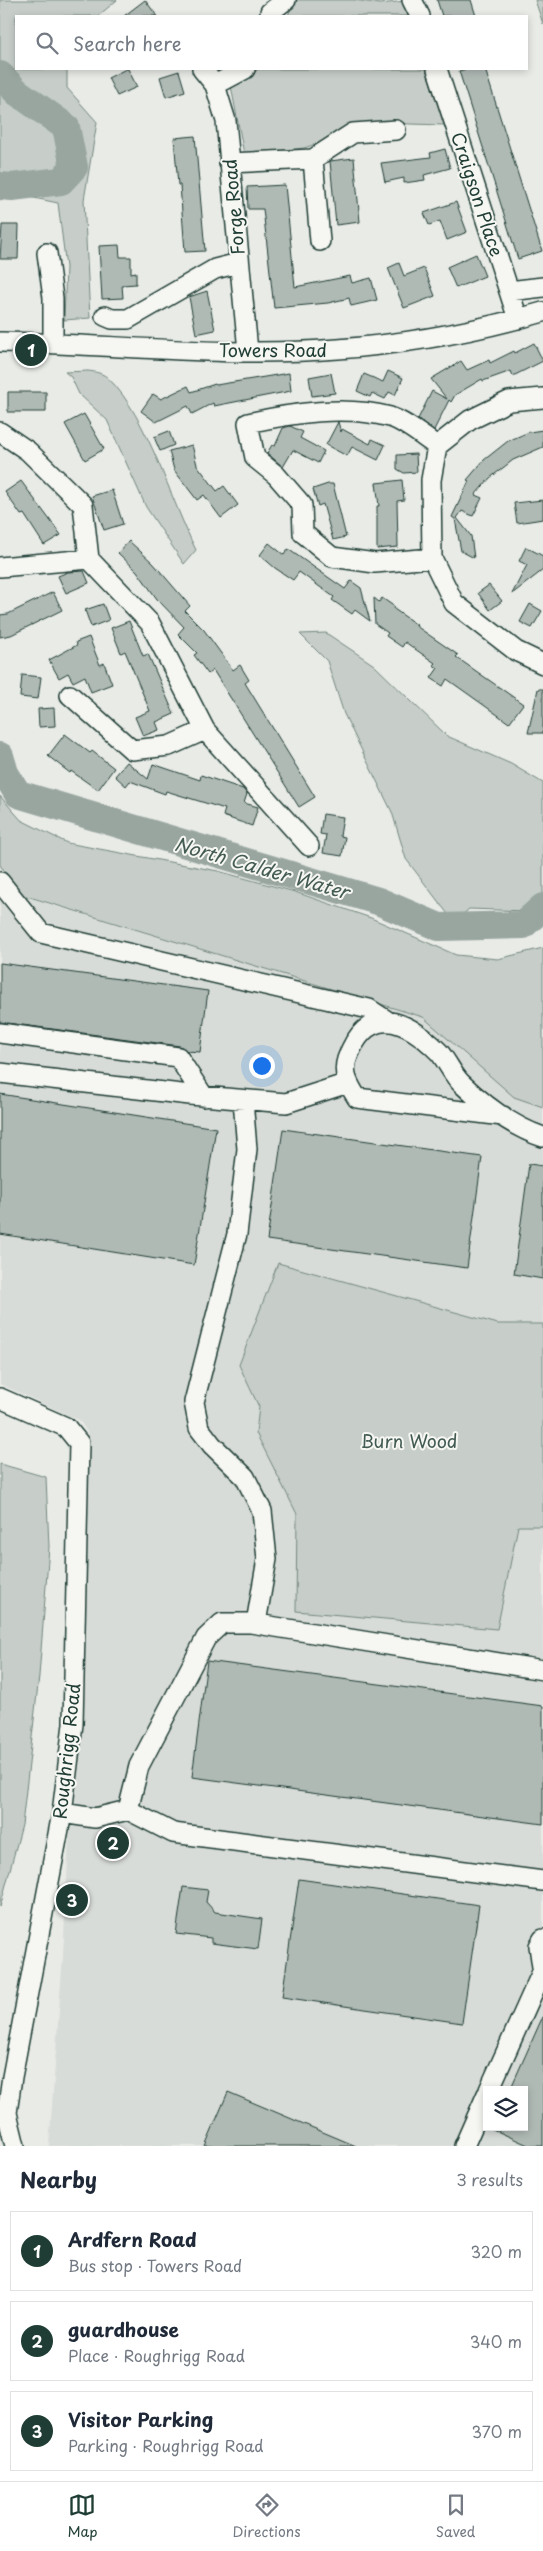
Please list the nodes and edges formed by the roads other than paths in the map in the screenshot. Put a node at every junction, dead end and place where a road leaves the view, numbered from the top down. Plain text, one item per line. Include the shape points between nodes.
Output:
1 (286, 0) edge
2 (412, 0) edge
3 (270, 15) edge
4 (420, 15) edge
5 (203, 70) edge
6 (243, 70) edge
7 (437, 70) edge
8 (215, 85) junction
9 (396, 130) dead end
10 (313, 159) junction
11 (229, 163) junction
12 (320, 241) dead end
13 (46, 253) dead end
14 (239, 263) junction
15 (543, 287) edge
16 (509, 290) junction
17 (543, 312) edge
18 (105, 316) dead end
19 (518, 319) junction
20 (0, 342) edge
21 (53, 343) junction
22 (248, 351) junction
23 (543, 398) edge
24 (0, 432) edge
25 (437, 446) junction
26 (432, 558) junction
27 (89, 559) junction
28 (0, 567) edge
29 (543, 664) edge
30 (70, 695) dead end
31 (205, 730) junction
32 (309, 846) dead end
33 (0, 882) edge
34 (386, 1020) junction
35 (0, 1033) edge
36 (0, 1073) edge
37 (348, 1083) junction
38 (204, 1096) junction
39 (243, 1100) junction
40 (503, 1116) junction
41 (543, 1137) edge
42 (0, 1398) edge
43 (256, 1624) junction
44 (543, 1670) edge
45 (128, 1810) junction
46 (62, 1813) junction
47 (543, 1881) edge
48 (543, 1939) edge
49 (542, 1973) edge
50 (491, 2086) edge
51 (483, 2103) edge
52 (14, 2146) edge
53 (464, 2146) edge

1 - 3 street
2 - 4 street
5 - 8 street, Forge Road
6 - 8 street
7 - 16 street, Craigson Place
8 - 11 street, Forge Road via 226,121
9 - 10 street via 353,133
10 - 11 street
10 - 12 street
11 - 14 street, Forge Road
13 - 21 street via 53,298
14 - 18 street via 215,269 128,319
14 - 22 street, Forge Road
15 - 16 street
16 - 19 street, Craigson Place
17 - 19 street, Towers Road
19 - 22 street, Towers Road via 427,338 337,349
20 - 21 street, Towers Road
21 - 22 street, Towers Road
23 - 25 street via 509,401 470,420
24 - 27 street via 28,452 83,506
25 - 26 street via 431,480
25 - 26 street via 392,418 346,411 280,416 248,423 255,458 276,475 302,505 303,533 332,557 376,563
26 - 29 street via 454,603 516,651
27 - 28 street
27 - 31 street via 150,623
30 - 31 street via 132,750 169,746
31 - 32 street
33 - 34 street via 41,933 369,1010
34 - 37 street via 371,1025 354,1040 345,1067
34 - 40 street via 409,1029 438,1052 460,1082
35 - 38 street via 178,1057
36 - 38 street
37 - 39 street via 286,1103
37 - 40 street via 357,1098 370,1101
38 - 39 street
39 - 43 street via 247,1149 237,1234 194,1402 200,1428 212,1445 245,1477 262,1511 267,1559
40 - 41 street
42 - 46 street, Roughrigg Road via 66,1427 79,1443 73,1724
43 - 44 street
43 - 45 street via 222,1623 206,1638 139,1766
45 - 46 street via 95,1818
45 - 47 street via 173,1833
46 - 52 street, Roughrigg Road via 12,2077 7,2113
48 - 49 street via 540,1946
49 - 50 street
51 - 53 street

